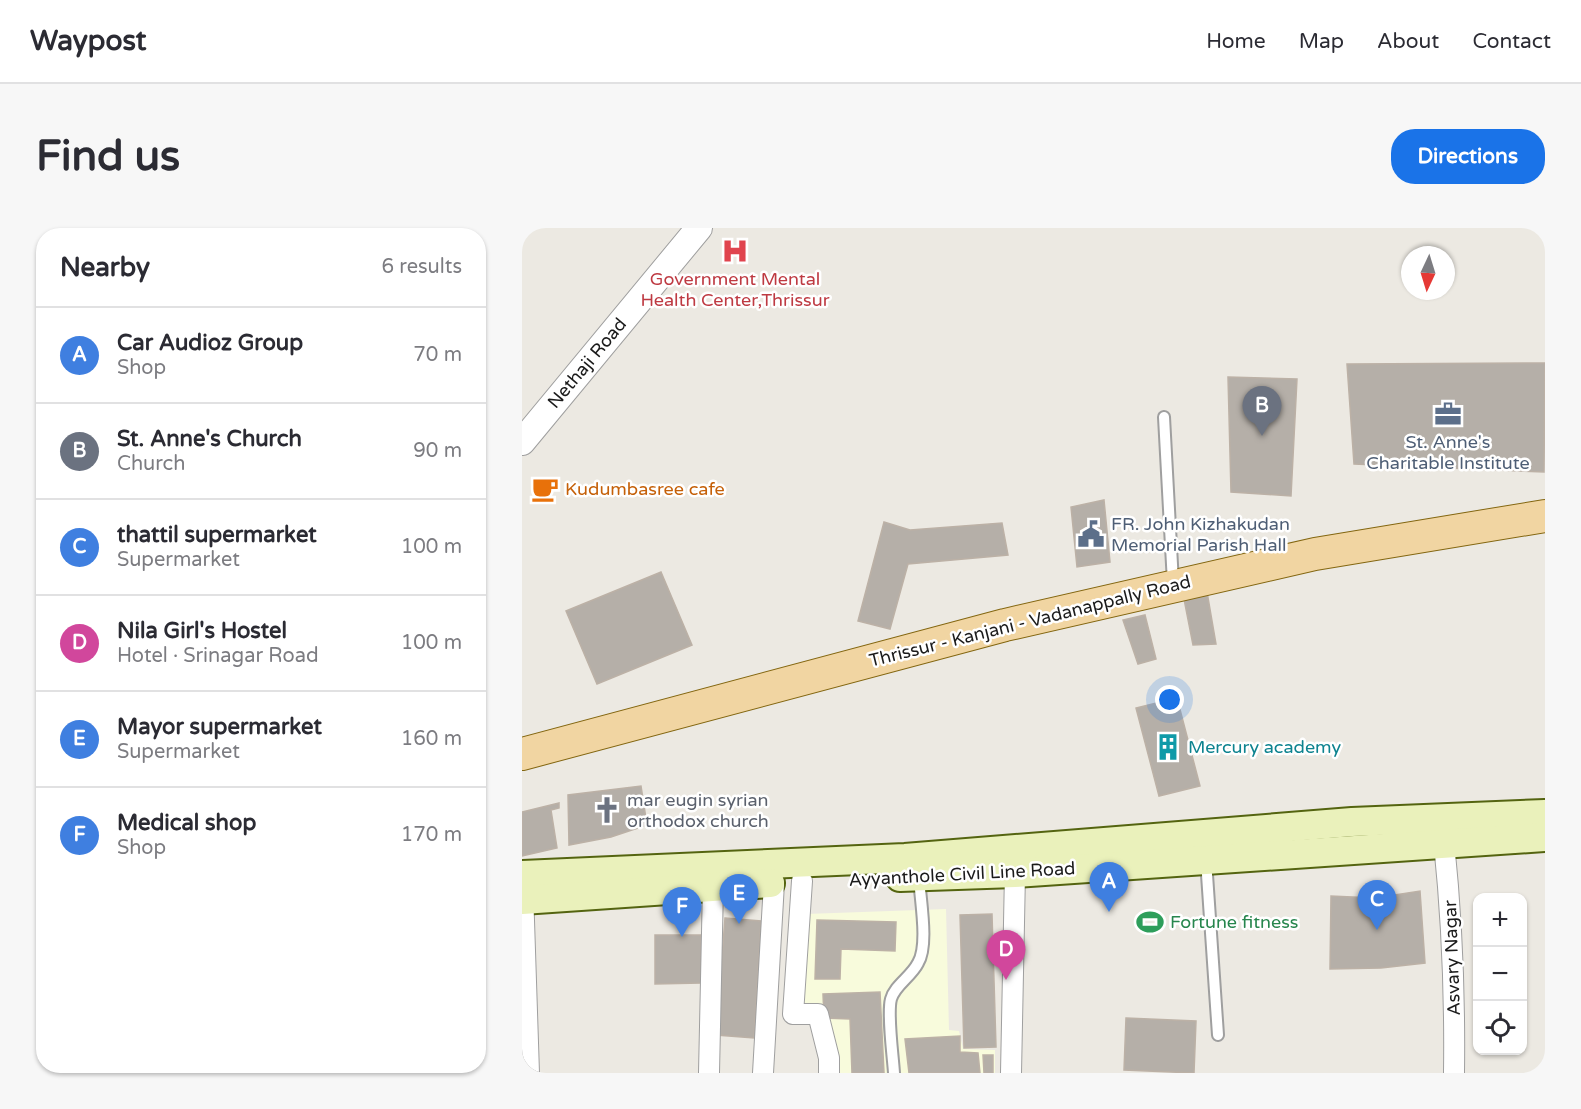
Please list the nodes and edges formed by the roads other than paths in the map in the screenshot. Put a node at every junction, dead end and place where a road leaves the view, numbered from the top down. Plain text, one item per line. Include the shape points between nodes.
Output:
1 (699, 228) edge
2 (1164, 417) dead end
3 (522, 442) edge
4 (1545, 516) edge
5 (1173, 586) junction
6 (522, 754) edge
7 (1545, 814) edge
8 (1545, 837) edge
9 (1444, 843) junction
10 (1206, 860) junction
11 (1015, 873) junction
12 (919, 876) junction
13 (788, 882) junction
14 (713, 886) junction
15 (523, 888) edge
16 (1218, 1035) dead end
17 (529, 1073) edge
18 (709, 1073) edge
19 (764, 1073) edge
20 (829, 1073) edge
21 (894, 1073) edge
22 (1011, 1073) edge
23 (1454, 1073) edge

1 - 3 street, Nethaji Road
2 - 5 lane
4 - 5 main road, Thrissur - Kanjani - Vadanappally Road via 1316,554
5 - 6 main road, Thrissur - Kanjani - Vadanappally Road via 982,631
7 - 15 main road via 1352,822
8 - 9 main road, Ayyanthole Civil Line Road
9 - 10 main road, Ayyanthole Civil Line Road
9 - 23 street, Asvary Nagar via 1455,999
10 - 11 main road, Ayyanthole Civil Line Road
10 - 16 lane
11 - 12 main road, Ayyanthole Civil Line Road
11 - 22 street
12 - 13 main road, Ayyanthole Civil Line Road
12 - 21 lane via 923,946 920,961 890,1001
13 - 14 main road, Ayyanthole Civil Line Road
13 - 19 street
13 - 20 street via 793,1014 818,1014 830,1058
14 - 15 main road, Ayyanthole Civil Line Road
14 - 18 street
15 - 17 street

